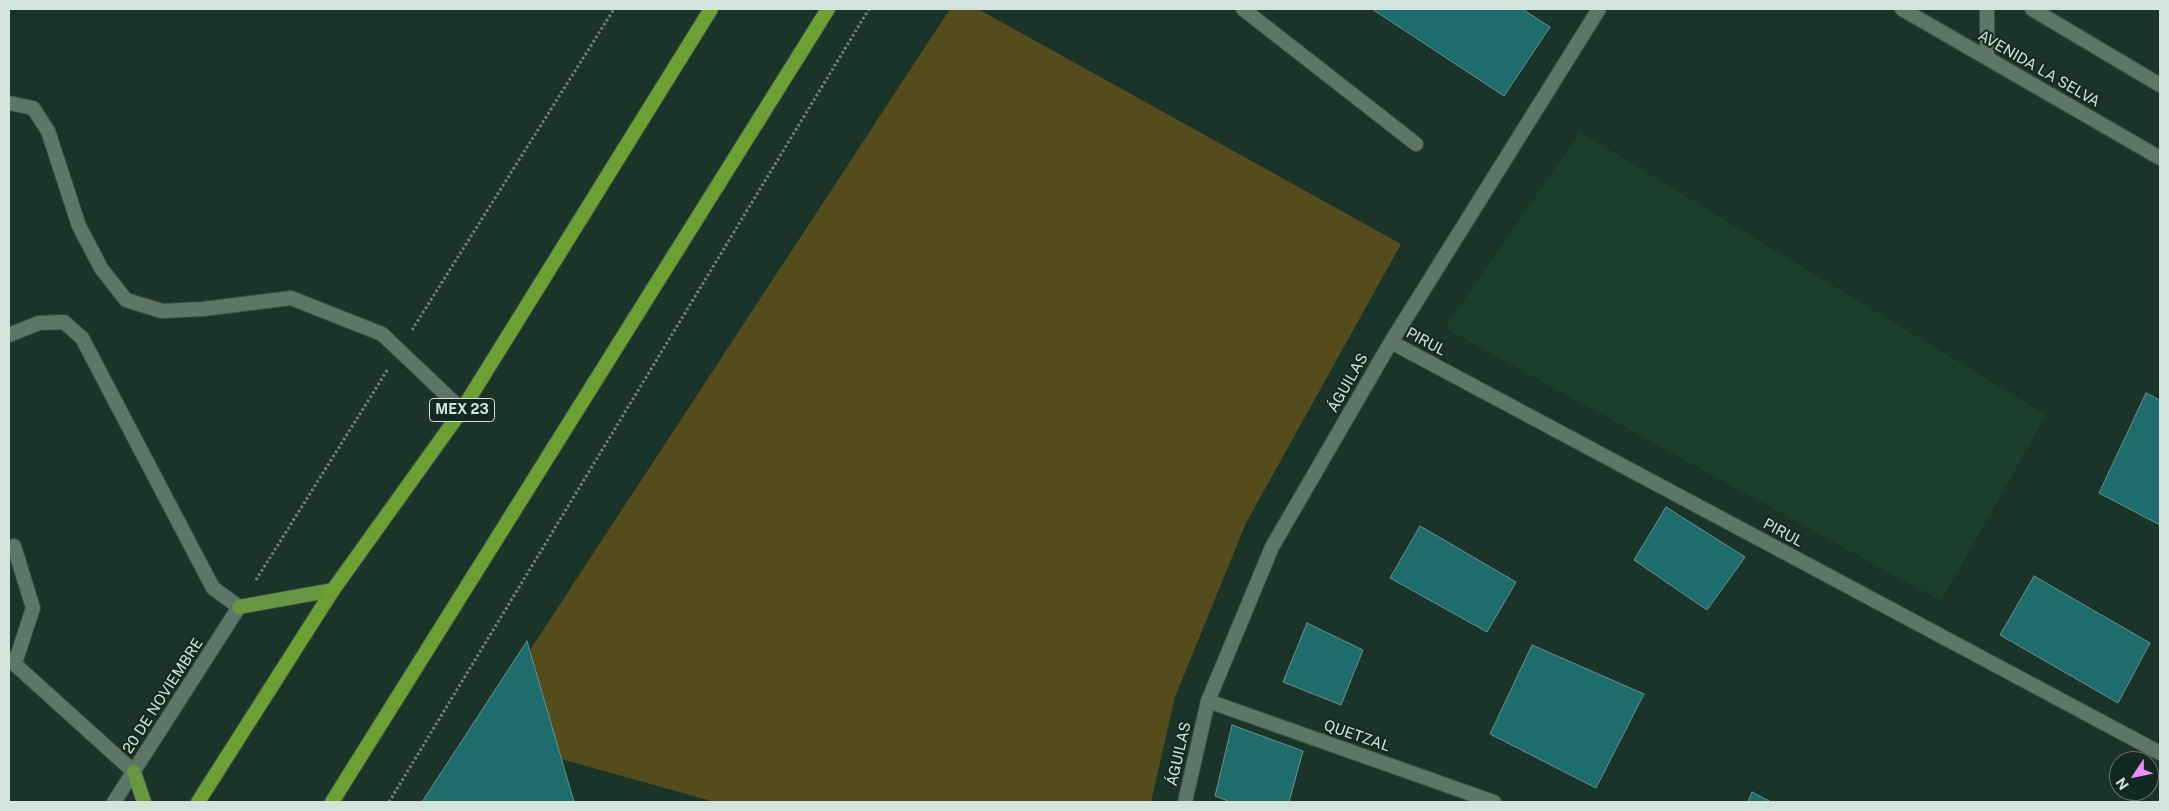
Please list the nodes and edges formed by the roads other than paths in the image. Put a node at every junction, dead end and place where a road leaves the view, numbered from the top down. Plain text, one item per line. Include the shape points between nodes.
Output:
1 (711, 9) edge
2 (828, 9) edge
3 (1243, 9) edge
4 (1599, 9) edge
5 (1902, 9) edge
6 (1987, 9) edge
7 (2032, 9) edge
8 (1988, 58) junction
9 (2160, 85) edge
10 (9, 103) edge
11 (1416, 144) dead end
12 (2160, 158) edge
13 (9, 336) edge
14 (1390, 342) junction
15 (462, 410) junction
16 (14, 546) dead end
17 (333, 590) junction
18 (239, 608) junction
19 (12, 661) edge
20 (1208, 701) junction
21 (2160, 753) edge
22 (134, 772) junction
23 (114, 802) edge
24 (144, 802) edge
25 (198, 802) edge
26 (332, 802) edge
27 (1185, 802) edge
28 (1494, 802) edge

1 - 15 highway, MEX 23
2 - 26 highway
3 - 11 street
4 - 14 street, ÁGUILAS
5 - 8 street, AVENIDA LA SELVA
6 - 8 street
7 - 9 street
8 - 12 street, AVENIDA LA SELVA
10 - 15 street via 33,108 48,131 79,226 101,268 126,300 162,311 291,298 382,334
13 - 18 street via 40,323 64,322 82,338 213,588
14 - 20 street, ÁGUILAS via 1272,547
14 - 21 street, PIRUL
15 - 17 highway, MEX 23
16 - 19 street via 33,608
17 - 18 main road
17 - 25 highway, MEX 23
18 - 22 street, 20 DE NOVIEMBRE
19 - 22 street
20 - 27 street, ÁGUILAS
20 - 28 street, QUETZAL
22 - 23 street, 20 DE NOVIEMBRE
22 - 24 main road

